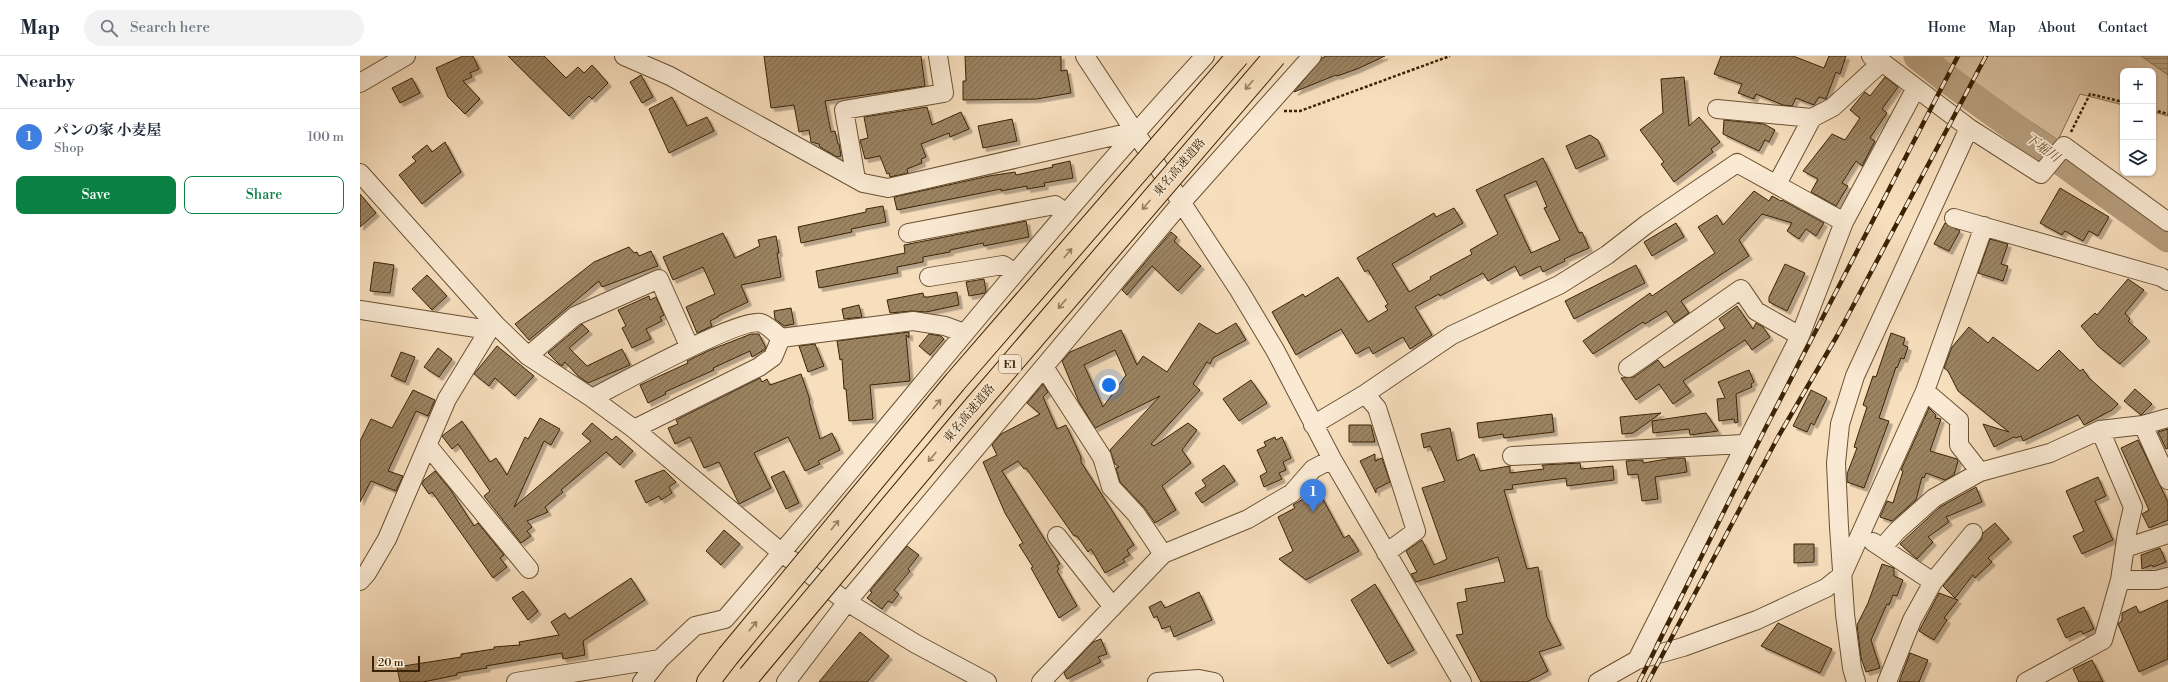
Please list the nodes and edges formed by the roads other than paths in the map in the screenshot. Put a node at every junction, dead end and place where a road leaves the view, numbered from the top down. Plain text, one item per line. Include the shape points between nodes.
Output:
1 (406, 56) edge
2 (624, 56) edge
3 (938, 56) edge
4 (1085, 56) edge
5 (1205, 56) edge
6 (1238, 56) edge
7 (1275, 56) edge
8 (1312, 56) edge
9 (1877, 59) edge
10 (360, 83) edge
11 (1916, 88) junction
12 (1717, 109) dead end
13 (1812, 118) junction
14 (1969, 128) junction
15 (1136, 131) junction
16 (360, 173) edge
17 (856, 179) junction
18 (1777, 184) junction
19 (1181, 203) junction
20 (1066, 213) junction
21 (1954, 218) dead end
22 (1844, 222) junction
23 (2168, 222) edge
24 (1984, 226) junction
25 (908, 233) dead end
26 (1015, 273) junction
27 (928, 277) dead end
28 (2168, 281) edge
29 (360, 310) edge
30 (492, 328) junction
31 (964, 333) junction
32 (1800, 336) junction
33 (781, 338) junction
34 (690, 348) junction
35 (528, 356) junction
36 (1044, 367) junction
37 (1628, 368) dead end
38 (1925, 391) junction
39 (1365, 394) junction
40 (592, 398) junction
41 (2168, 418) edge
42 (1313, 425) junction
43 (2144, 425) junction
44 (634, 429) junction
45 (2100, 430) junction
46 (1744, 444) junction
47 (428, 446) junction
48 (1512, 456) dead end
49 (1332, 459) junction
50 (1980, 472) junction
51 (2168, 480) edge
52 (1861, 533) junction
53 (1973, 533) dead end
54 (2168, 534) edge
55 (1057, 536) dead end
56 (1882, 548) junction
57 (2125, 548) junction
58 (782, 553) junction
59 (1386, 553) junction
60 (1163, 554) junction
61 (529, 569) dead end
62 (1842, 575) junction
63 (2168, 577) edge
64 (2120, 580) junction
65 (360, 581) edge
66 (1933, 582) junction
67 (847, 602) junction
68 (1113, 607) junction
69 (660, 659) junction
70 (1637, 660) junction
71 (747, 679) edge
72 (1458, 681) edge
73 (516, 682) edge
74 (642, 682) edge
75 (708, 682) edge
76 (786, 682) edge
77 (987, 682) edge
78 (1041, 682) edge
79 (1157, 682) edge
80 (1214, 682) edge
81 (1598, 682) edge
82 (1856, 682) edge
83 (1887, 682) edge
84 (2026, 682) edge

1 - 10 street
2 - 17 street via 670,76
3 - 17 street via 944,93 844,110
4 - 15 street
5 - 15 street
75 -> 6 highway, E1, bridge via 945,394
7 -> 71 highway, 東名高速道路 / E1, bridge via 969,413
8 - 19 street
9 - 11 street
9 - 13 street via 1833,107
11 - 14 street
11 - 22 street
12 - 13 street
13 - 18 street
14 - 23 street via 2041,174 2063,147
14 - 62 street via 1855,376 1840,424 1836,463
15 - 17 street via 888,188
15 - 19 street
15 - 20 street
16 - 30 street
18 - 22 street
18 - 39 street via 1737,163 1647,224 1607,255 1559,285 1452,335
19 - 36 street
19 - 42 street via 1263,330
20 - 25 street via 1055,205
20 - 26 street
21 - 24 street
22 - 32 street
24 - 28 street
24 - 38 street
26 - 27 street via 1003,265
26 - 31 street
29 - 30 street
30 - 35 street
30 - 47 street via 447,399
31 - 33 street via 945,326 913,321
31 - 58 street
32 - 37 street via 1756,310 1741,289
32 - 46 street
33 - 34 street via 761,323 747,324
33 - 44 street via 773,357 758,367
34 - 35 street via 659,278 575,316
34 - 40 street
35 - 40 street
36 - 60 street via 1102,457 1111,487 1136,514
36 - 67 street
38 - 50 street via 1959,420 1959,445
38 - 52 street
39 - 42 street
39 - 59 street via 1377,408 1416,531
40 - 44 street
41 - 43 street
42 - 49 street
43 - 45 street
43 - 51 street
44 - 58 street
45 - 50 street via 2050,454
45 - 57 street via 2134,506
46 - 48 street
46 - 70 street
47 - 61 street
47 - 65 street via 387,539
49 - 59 street
49 - 60 street via 1314,469 1292,492 1248,519
50 - 56 street via 1934,498
52 - 56 street
52 - 62 street
53 - 66 street
54 - 57 street
55 - 68 street
56 - 66 street
57 - 64 street
58 - 67 street
58 - 69 street via 725,619 695,626
59 - 72 street
60 - 68 street
62 - 70 street via 1826,588 1757,620 1683,647
62 - 82 street via 1848,637
63 - 64 street via 2157,580
64 - 84 street via 2103,640
66 - 83 street via 1912,620
67 - 76 street
67 - 77 street via 916,644
68 - 78 street
69 - 73 street
69 - 74 street
70 - 81 street
79 - 80 street via 1199,679

